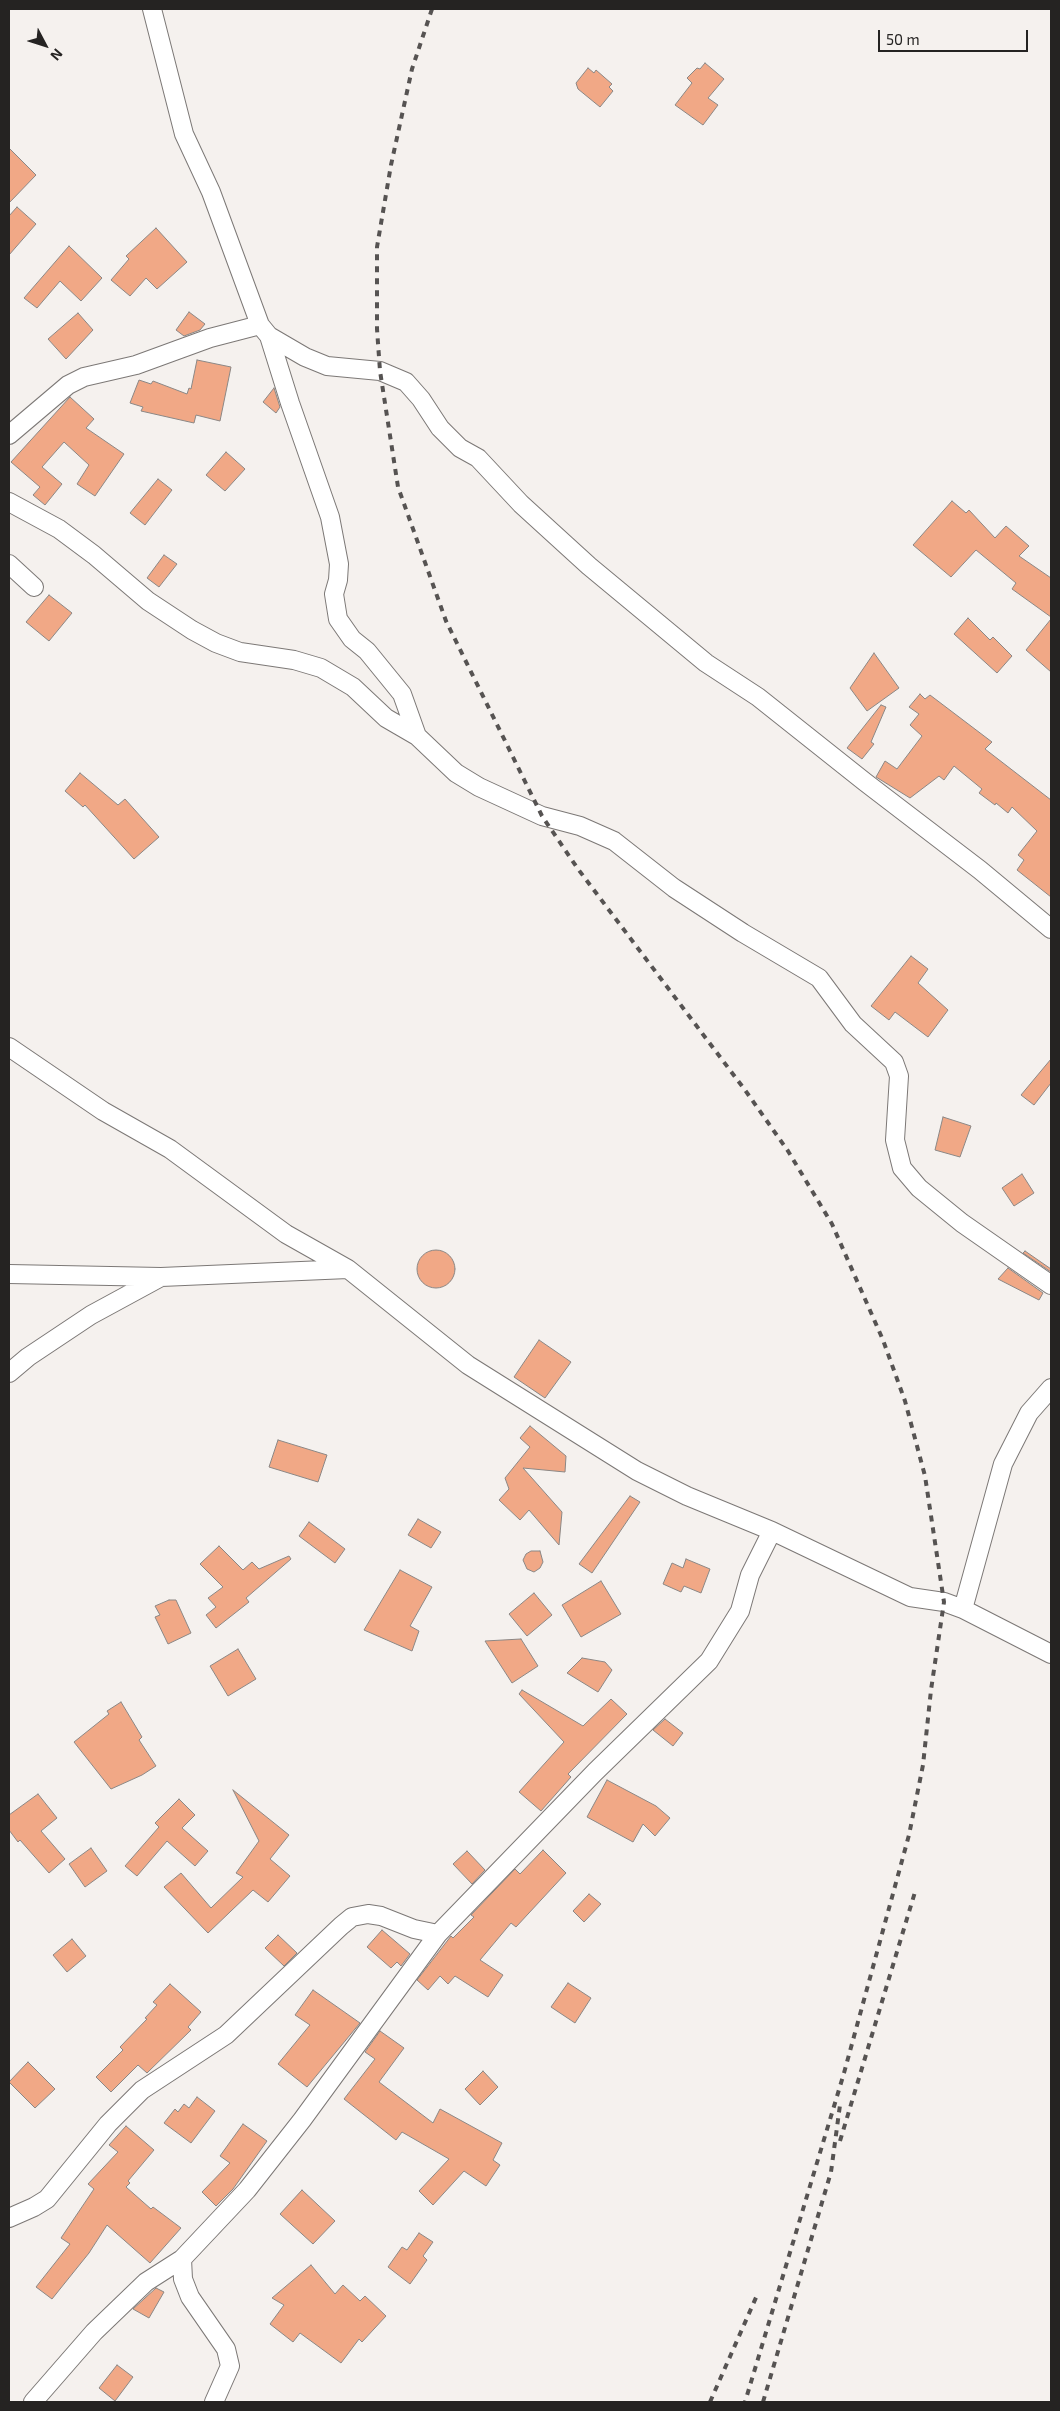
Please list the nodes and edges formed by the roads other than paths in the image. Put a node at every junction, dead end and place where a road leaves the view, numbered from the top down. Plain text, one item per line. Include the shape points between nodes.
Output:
1 (152, 9) edge
2 (264, 331) junction
3 (9, 435) edge
4 (9, 502) edge
5 (9, 564) edge
6 (34, 587) dead end
7 (418, 736) junction
8 (1051, 929) edge
9 (9, 1047) edge
10 (348, 1269) junction
11 (9, 1274) edge
12 (161, 1277) junction
13 (1051, 1285) edge
14 (9, 1373) edge
15 (1051, 1388) edge
16 (772, 1531) junction
17 (963, 1609) junction
18 (1051, 1654) edge
19 (438, 1934) junction
20 (9, 2218) edge
21 (182, 2258) junction
22 (33, 2402) edge
23 (214, 2402) edge

1 - 2 street via 184,134 212,192
2 - 3 street via 210,338 136,365 84,377 61,391
2 - 7 street via 330,517 339,564 334,594 338,619 402,694
2 - 8 street via 305,357 327,366 380,371 406,382 422,399 440,428 460,448 478,458 521,504 590,566 706,663 758,697
4 - 7 street via 59,528 148,601 192,630 240,652 294,660 320,668 353,687 386,718
5 - 6 street
7 - 13 street via 456,773 479,787 542,816 580,826 614,841 674,888 819,978 854,1024 894,1062 899,1076 895,1140 902,1168 919,1188 962,1223
9 - 10 street via 103,1111 170,1149 286,1234
10 - 12 street
10 - 16 street via 468,1365 630,1467 687,1496
11 - 12 street
12 - 14 street via 90,1316
15 - 17 street via 1030,1413 1003,1464
16 - 17 street via 910,1597 944,1602
16 - 19 street via 750,1575 740,1611 709,1661 595,1772
17 - 18 street
19 - 20 street via 381,1916 368,1914 352,1918 226,2035 142,2090 108,2124 46,2198
19 - 21 street via 247,2190
21 - 22 street via 146,2282 101,2325
21 - 23 street via 183,2280 190,2297 226,2349 230,2366

